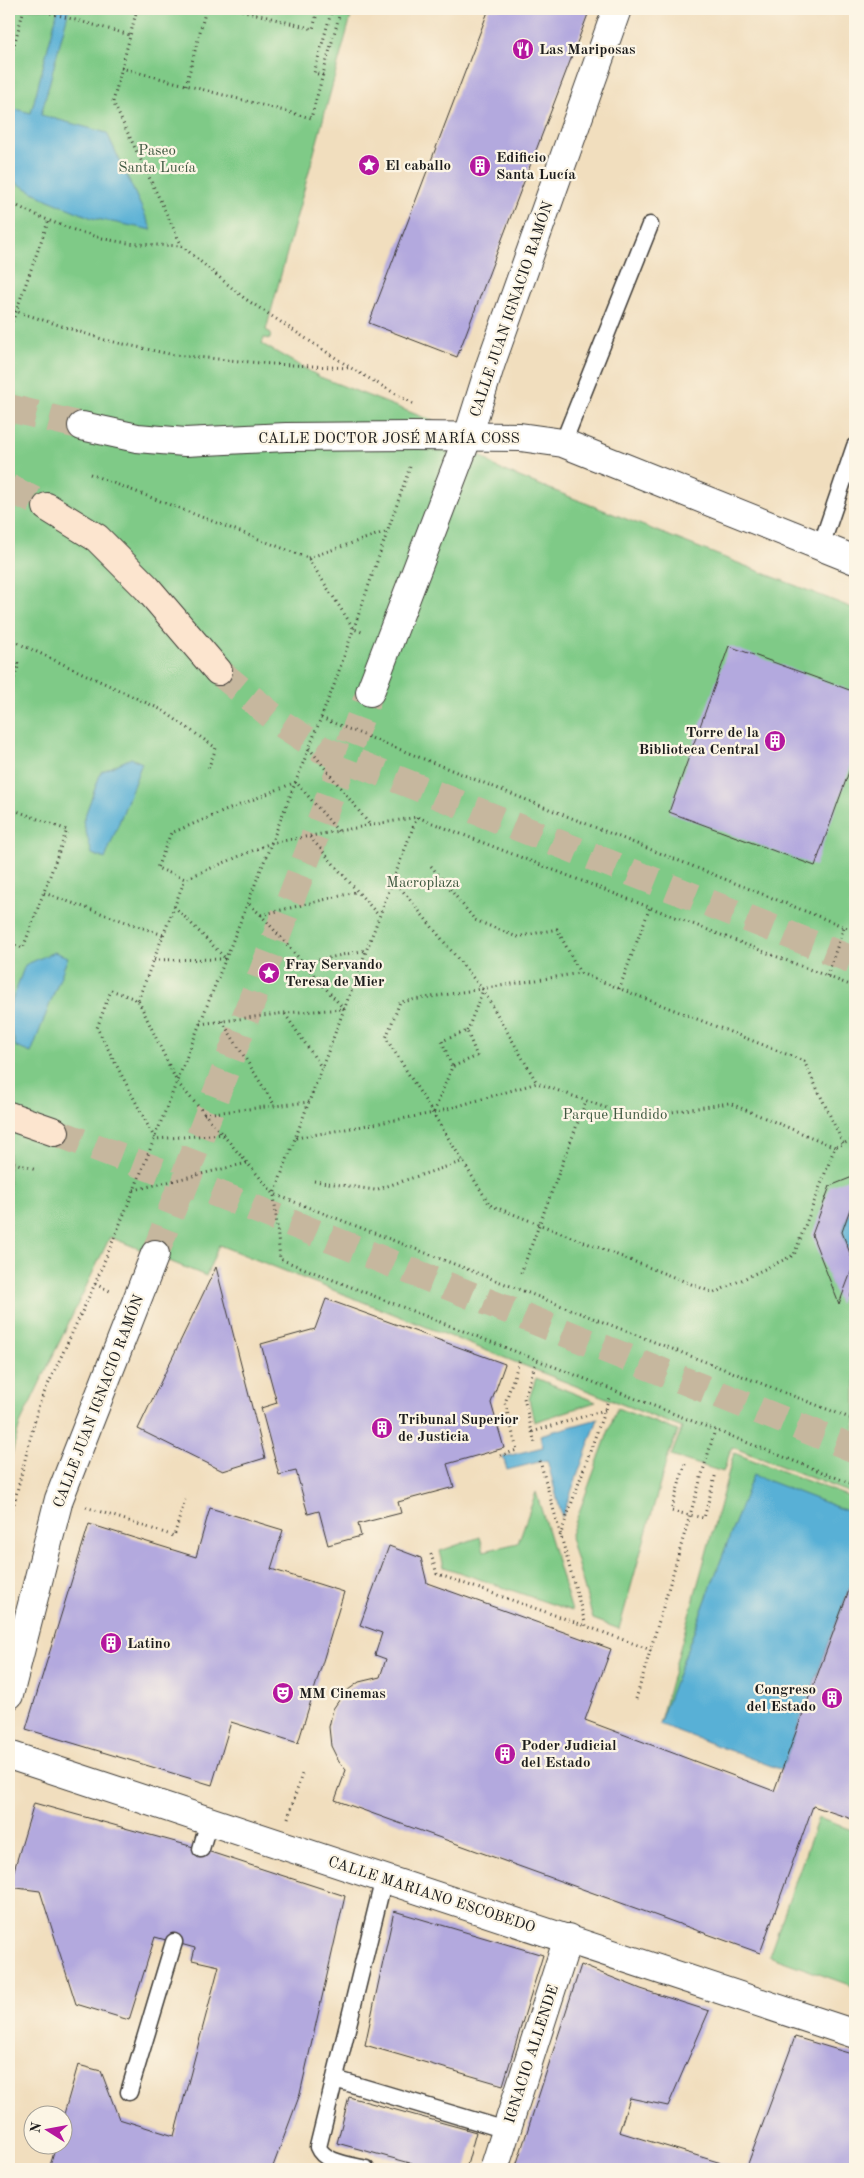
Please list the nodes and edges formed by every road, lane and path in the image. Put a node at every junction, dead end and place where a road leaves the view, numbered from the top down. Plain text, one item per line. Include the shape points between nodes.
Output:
1 (24, 9) edge
2 (36, 9) edge
3 (137, 9) edge
4 (206, 9) edge
5 (238, 9) edge
6 (318, 9) edge
7 (332, 9) edge
8 (341, 9) edge
9 (617, 9) edge
10 (130, 35) junction
11 (9, 63) edge
12 (121, 68) junction
13 (323, 76) junction
14 (186, 85) junction
15 (9, 202) edge
16 (48, 222) junction
17 (650, 225) dead end
18 (182, 246) junction
19 (9, 309) edge
20 (16, 312) junction
21 (9, 331) edge
22 (351, 368) junction
23 (421, 408) dead end
24 (82, 426) tunnel mouth
25 (421, 436) junction
26 (468, 436) junction
27 (563, 443) junction
28 (855, 446) edge
29 (90, 474) dead end
30 (47, 507) tunnel mouth
31 (388, 531) junction
32 (821, 546) junction
33 (308, 558) junction
34 (855, 560) edge
35 (354, 628) junction
36 (9, 639) edge
37 (9, 659) edge
38 (218, 671) tunnel mouth
39 (370, 692) tunnel mouth
40 (9, 693) edge
41 (321, 718) junction
42 (309, 748) junction
43 (208, 769) dead end
44 (296, 782) junction
45 (9, 808) edge
46 (417, 817) junction
47 (370, 825) junction
48 (338, 831) junction
49 (310, 836) junction
50 (271, 843) junction
51 (431, 866) dead end
52 (185, 879) junction
53 (394, 880) junction
54 (356, 892) junction
55 (44, 893) junction
56 (248, 903) junction
57 (174, 906) junction
58 (650, 907) junction
59 (262, 916) junction
60 (380, 916) junction
61 (844, 927) junction
62 (855, 931) edge
63 (163, 935) junction
64 (9, 943) edge
65 (367, 950) junction
66 (226, 959) junction
67 (154, 960) junction
68 (303, 963) junction
69 (580, 973) junction
70 (827, 976) junction
71 (855, 987) edge
72 (619, 989) junction
73 (483, 990) junction
74 (138, 1000) junction
75 (344, 1009) junction
76 (285, 1014) junction
77 (222, 1021) junction
78 (200, 1024) junction
79 (466, 1031) junction
80 (452, 1067) junction
81 (322, 1068) junction
82 (177, 1082) junction
83 (538, 1083) junction
84 (586, 1101) junction
85 (309, 1102) junction
86 (276, 1106) junction
87 (434, 1112) junction
88 (204, 1114) junction
89 (9, 1116) edge
90 (55, 1132) tunnel mouth
91 (224, 1134) junction
92 (296, 1138) junction
93 (855, 1138) edge
94 (154, 1139) junction
95 (843, 1144) junction
96 (835, 1146) junction
97 (9, 1161) edge
98 (464, 1162) junction
99 (248, 1163) junction
100 (36, 1170) dead end
101 (314, 1181) dead end
102 (134, 1190) junction
103 (274, 1194) junction
104 (540, 1224) junction
105 (155, 1254) tunnel mouth
106 (521, 1273) dead end
107 (520, 1359) dead end
108 (535, 1365) dead end
109 (610, 1395) dead end
110 (606, 1410) junction
111 (855, 1420) edge
112 (715, 1430) junction
113 (532, 1432) junction
114 (535, 1443) dead end
115 (500, 1456) dead end
116 (540, 1461) dead end
117 (685, 1464) dead end
118 (716, 1473) dead end
119 (855, 1485) edge
120 (59, 1499) junction
121 (185, 1500) dead end
122 (690, 1515) junction
123 (9, 1524) edge
124 (560, 1537) junction
125 (431, 1554) dead end
126 (586, 1626) junction
127 (650, 1650) junction
128 (9, 1695) edge
129 (636, 1699) dead end
130 (9, 1755) edge
131 (303, 1771) dead end
132 (287, 1820) dead end
133 (209, 1821) junction
134 (201, 1849) dead end
135 (384, 1878) junction
136 (568, 1938) junction
137 (174, 1942) dead end
138 (855, 2034) edge
139 (335, 2079) junction
140 (129, 2092) dead end
141 (506, 2130) junction
142 (366, 2169) edge
143 (494, 2169) edge

1 - 11 path
2 - 10 path
3 - 10 path
4 - 14 path
5 - 6 path via 312,29
7 - 13 path via 314,73
8 - 13 path
9 - 26 street, CALLE JUAN IGNACIO RAMÓN
10 - 12 path
12 - 14 path
12 - 18 path via 113,102
13 - 14 path via 311,118
15 - 16 path
16 - 18 path via 85,235 128,243
16 - 20 path
17 - 27 lane
18 - 22 path via 244,298
19 - 20 path
20 - 21 path
20 - 22 path via 106,340 174,355
22 - 23 path
24 - 25 street, CALLE DOCTOR JOSÉ MARÍA COSS via 137,438 185,442
25 - 26 street, CALLE DOCTOR JOSÉ MARÍA COSS
25 - 31 path
26 - 27 street, CALLE DOCTOR JOSÉ MARÍA COSS via 520,437
26 - 39 street, CALLE JUAN IGNACIO RAMÓN
27 - 32 street, CALLE DOCTOR JOSÉ MARÍA COSS
28 - 32 lane
29 - 33 path
30 - 38 main road via 97,538 147,588
31 - 33 path
31 - 35 path
32 - 34 street, CALLE DOCTOR JOSÉ MARÍA COSS
33 - 35 path
35 - 41 path
36 - 43 path via 162,710 216,748
37 - 40 path via 20,664
41 - 42 path
41 - 61 path
42 - 44 path
42 - 47 path
44 - 48 path
44 - 50 path
44 - 52 path via 171,833 157,868
45 - 55 path via 67,830
46 - 47 path
46 - 53 path
46 - 58 path
47 - 48 path
48 - 49 path
49 - 50 path
49 - 54 path
50 - 52 path
50 - 56 path
51 - 69 path via 475,920 517,937 557,929
52 - 57 path
53 - 60 path
53 - 73 path
54 - 59 path
54 - 60 path
55 - 63 path
55 - 64 path via 23,948
56 - 59 path
56 - 66 path
57 - 63 path
57 - 66 path
58 - 70 path
58 - 72 path
59 - 68 path
60 - 65 path
61 - 62 path
61 - 70 path
63 - 67 path
65 - 68 path
65 - 75 path
66 - 67 path
66 - 78 path
67 - 74 path
68 - 75 path
69 - 72 path
69 - 73 path
70 - 71 path
72 - 95 path via 804,1061
73 - 79 path
73 - 83 path
73 - 87 path via 400,1002 386,1038
74 - 82 path
74 - 94 path via 111,990 97,1028
75 - 76 path
75 - 81 path
76 - 77 path
76 - 81 path
77 - 78 path
77 - 86 path
78 - 82 path
79 - 80 path via 442,1041
79 - 80 path via 477,1056
80 - 87 path
81 - 85 path
82 - 88 path
82 - 94 path
83 - 84 path
83 - 87 path
84 - 96 path via 634,1118 729,1103
84 - 104 path
85 - 86 path
85 - 92 path
86 - 88 path
87 - 92 path
87 - 98 path
88 - 91 path
89 - 90 main road
91 - 94 path
91 - 99 path
92 - 103 path
93 - 95 path
94 - 102 path
95 - 96 path
96 - 104 path via 794,1255 714,1293
97 - 100 path
98 - 101 path via 375,1190
98 - 104 path via 490,1205
99 - 102 path
99 - 103 path
102 - 123 path via 39,1404
103 - 111 path
103 - 112 path via 280,1259
104 - 106 path
105 - 120 street, CALLE JUAN IGNACIO RAMÓN
107 - 115 path via 505,1403 517,1450
108 - 113 path via 524,1398
109 - 110 path
110 - 113 path
110 - 124 path
112 - 119 path
112 - 122 path
113 - 114 path
116 - 124 path
117 - 122 path via 672,1511
118 - 122 path via 704,1518
120 - 121 path via 174,1536
120 - 128 street, CALLE JUAN IGNACIO RAMÓN
122 - 127 path
124 - 126 path
125 - 126 path via 437,1574
126 - 127 path
127 - 129 path
130 - 133 street, CALLE MARIANO ESCOBEDO
131 - 132 path
133 - 134 lane
133 - 135 street, CALLE MARIANO ESCOBEDO
135 - 136 street, CALLE MARIANO ESCOBEDO
135 - 139 lane
136 - 138 street, CALLE MARIANO ESCOBEDO
136 - 141 street, IGNACIO ALLENDE
137 - 140 lane
139 - 141 lane
139 - 142 lane via 318,2147 328,2159
141 - 143 street, IGNACIO ALLENDE

